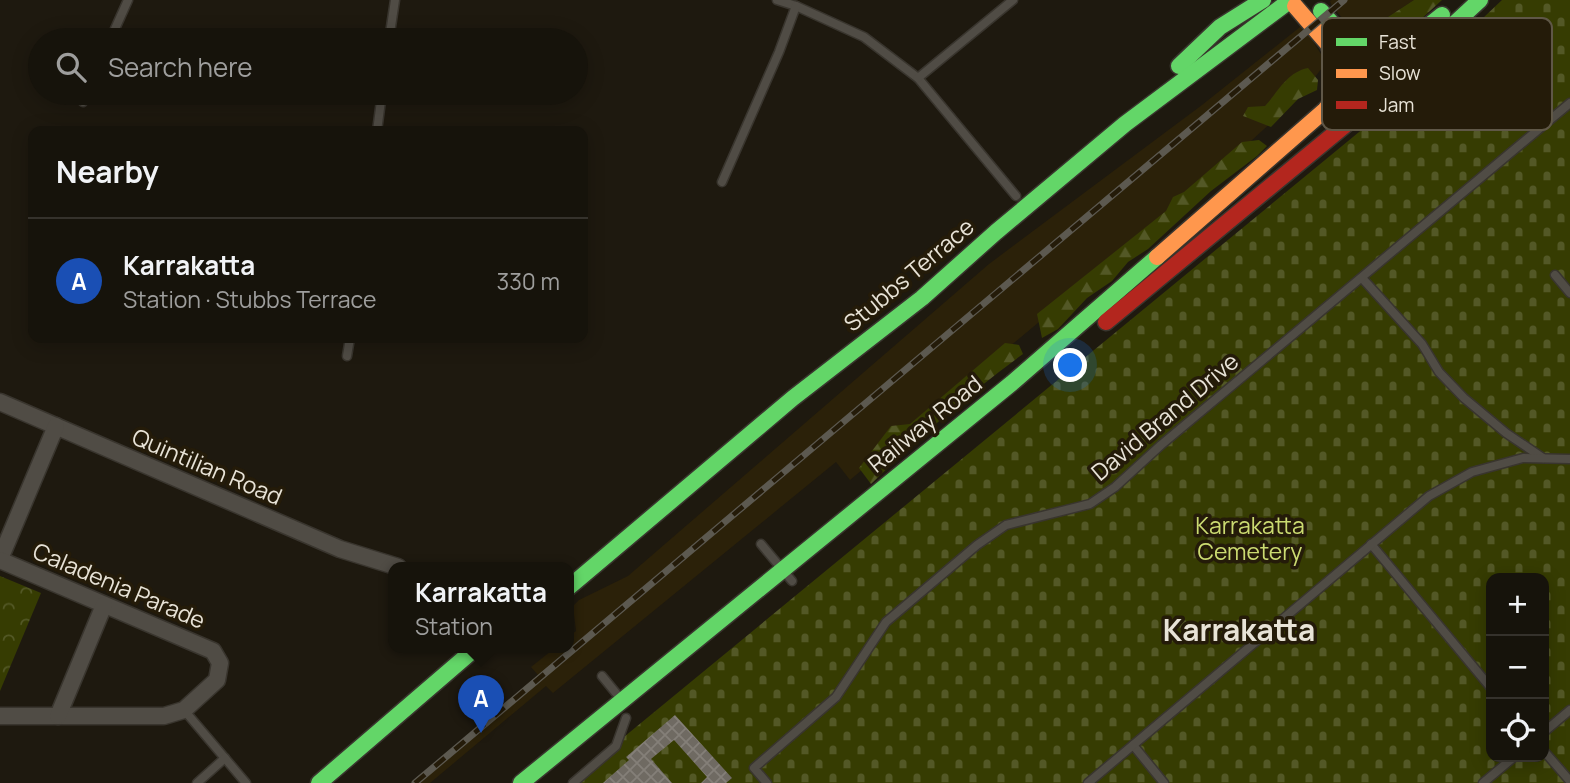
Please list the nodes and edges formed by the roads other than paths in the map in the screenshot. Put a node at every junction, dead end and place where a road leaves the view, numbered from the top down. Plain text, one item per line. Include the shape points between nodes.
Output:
1 (128, 0) edge
2 (395, 0) edge
3 (777, 0) edge
4 (1013, 0) edge
5 (1263, 0) edge
6 (1312, 0) edge
7 (1459, 0) edge
8 (1480, 0) edge
9 (1290, 3) edge
10 (796, 6) junction
11 (1327, 18) edge
12 (1437, 18) edge
13 (1461, 18) edge
14 (115, 28) edge
15 (391, 28) edge
16 (1322, 38) edge
17 (918, 78) junction
18 (1570, 103) edge
19 (380, 105) edge
20 (1322, 113) edge
21 (1552, 118) edge
22 (378, 126) edge
23 (1338, 130) edge
24 (1538, 130) edge
25 (722, 181) dead end
26 (1016, 196) junction
27 (955, 247) dead end
28 (1555, 275) dead end
29 (1362, 278) junction
30 (1570, 293) edge
31 (892, 301) dead end
32 (349, 343) edge
33 (347, 356) dead end
34 (0, 402) edge
35 (56, 426) junction
36 (1543, 458) junction
37 (1570, 459) edge
38 (761, 544) dead end
39 (1371, 544) junction
40 (0, 559) edge
41 (388, 564) edge
42 (574, 566) edge
43 (787, 575) junction
44 (574, 584) edge
45 (104, 605) junction
46 (470, 653) edge
47 (491, 653) edge
48 (602, 676) dead end
49 (1486, 682) edge
50 (622, 701) junction
51 (184, 709) junction
52 (1570, 710) edge
53 (0, 716) edge
54 (58, 716) junction
55 (626, 718) junction
56 (1549, 728) edge
57 (1133, 746) junction
58 (1549, 757) edge
59 (225, 758) junction
60 (577, 758) dead end
61 (1508, 762) edge
62 (1570, 781) edge
63 (197, 783) edge
64 (246, 783) edge
65 (319, 783) edge
66 (341, 783) edge
67 (521, 783) edge
68 (573, 783) edge
69 (767, 783) edge
70 (1088, 783) edge
71 (1164, 783) edge
72 (1483, 783) edge

1 - 14 lane
2 - 15 lane
3 - 10 lane
4 - 17 lane
5 - 26 main road, Stubbs Terrace via 1220,27 1192,57
6 - 11 main road
7 - 12 main road
8 - 13 main road
9 - 16 main road
9 - 44 main road, Stubbs Terrace via 1125,124 922,298 793,398
10 - 17 lane via 864,37
10 - 25 lane
17 - 26 lane
18 - 21 lane, David Brand Drive
19 - 22 lane
20 - 43 main road, Railway Road
23 - 43 main road, Railway Road
24 - 29 lane, David Brand Drive
26 - 27 main road, Stubbs Terrace
28 - 30 lane
29 - 36 lane via 1464,398
29 - 69 lane, David Brand Drive via 1115,487 1090,504 1006,525 886,622 836,697 754,768
31 - 42 main road, Stubbs Terrace
32 - 33 lane
34 - 35 street, Quintilian Road
35 - 40 street
35 - 41 street, Quintilian Road via 340,549
36 - 37 lane
36 - 39 lane via 1523,458 1472,472 1429,496
38 - 43 lane
39 - 49 lane
39 - 57 lane
40 - 45 street, Caladenia Parade
43 - 50 main road, Railway Road
43 - 55 main road, Railway Road
45 - 51 street, Caladenia Parade via 214,651 220,663 217,680
45 - 54 street
46 - 65 main road
47 - 66 main road
48 - 50 lane
50 - 67 main road, Railway Road
51 - 54 street, Caladenia Parade via 164,716
51 - 59 lane
52 - 56 lane
53 - 54 street, Caladenia Parade
55 - 60 main road, Railway Road
55 - 68 lane via 616,746
57 - 70 lane
57 - 71 lane
58 - 62 lane
59 - 63 lane
59 - 64 lane
61 - 72 lane

